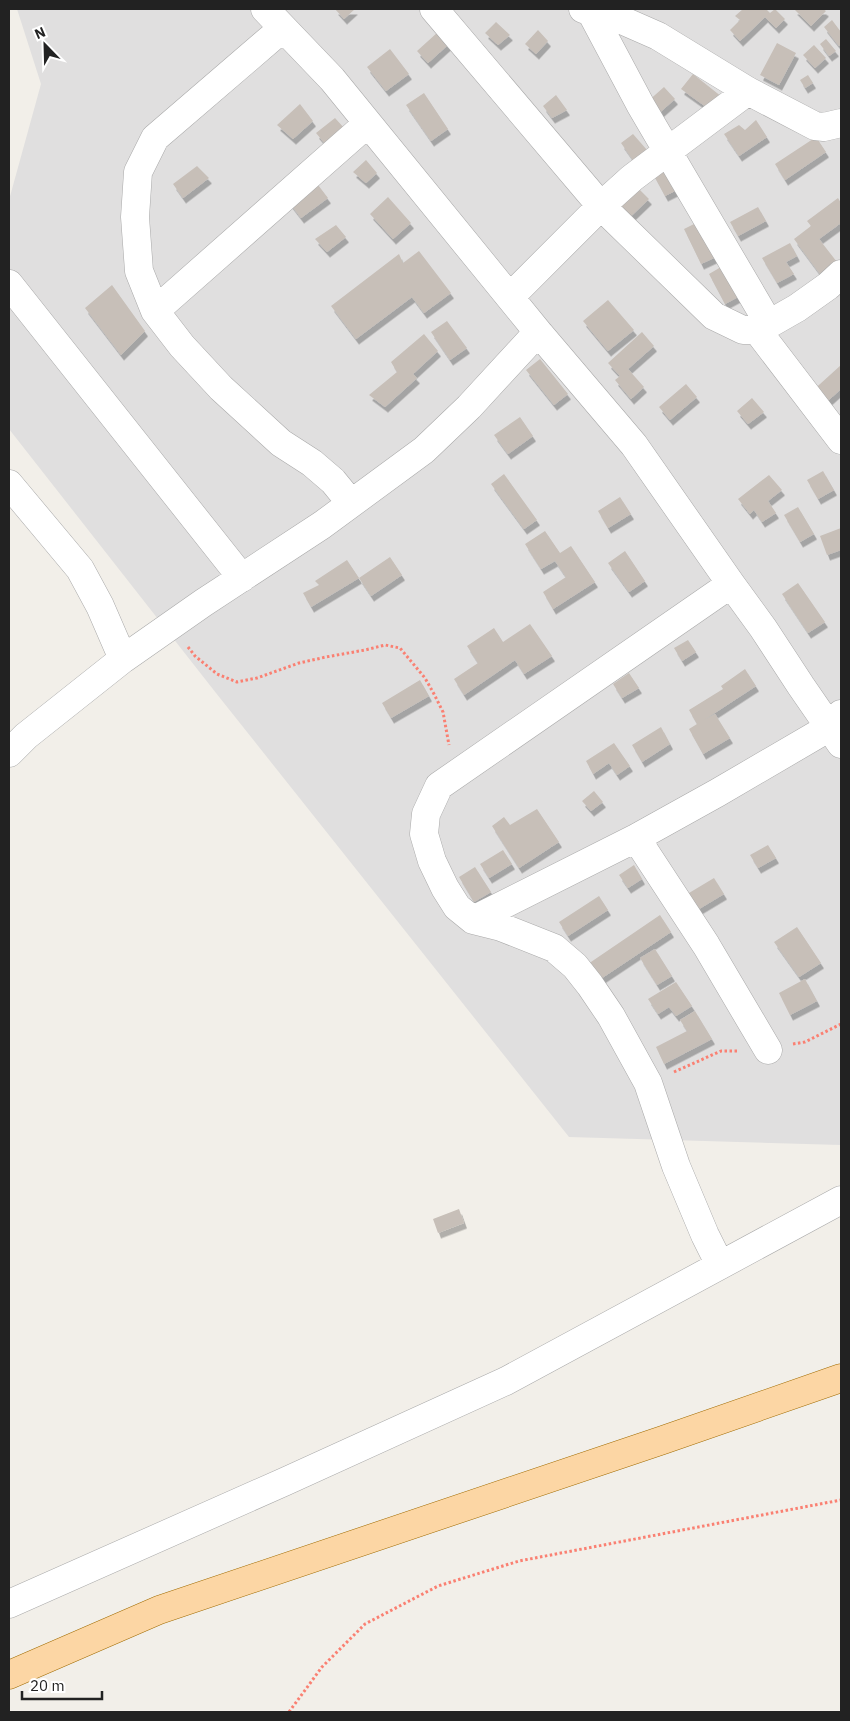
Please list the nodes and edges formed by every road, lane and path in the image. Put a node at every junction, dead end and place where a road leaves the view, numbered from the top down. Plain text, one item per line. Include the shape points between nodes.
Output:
1 (434, 9) edge
2 (587, 10) edge
3 (274, 18) edge
4 (748, 91) junction
5 (841, 123) edge
6 (367, 124) junction
7 (669, 151) junction
8 (601, 206) junction
9 (841, 274) edge
10 (9, 284) edge
11 (510, 297) junction
12 (156, 311) junction
13 (763, 327) junction
14 (538, 332) junction
15 (841, 440) edge
16 (9, 484) edge
17 (351, 502) junction
18 (242, 578) junction
19 (731, 584) junction
20 (171, 625) junction
21 (123, 659) junction
22 (838, 728) edge
23 (449, 746) dead end
24 (9, 754) edge
25 (636, 838) junction
26 (473, 920) junction
27 (768, 1050) dead end
28 (841, 1200) edge
29 (720, 1265) junction
30 (841, 1378) edge
31 (841, 1500) edge
32 (9, 1604) edge
33 (9, 1675) edge
34 (289, 1712) edge

1 - 8 street
2 - 4 street via 617,18 658,36
2 - 7 street
3 - 6 street via 332,79
3 - 12 street via 154,138 138,172 135,217 139,271
4 - 5 street via 815,126
4 - 7 street
6 - 11 street
6 - 12 street
7 - 8 street
7 - 13 street
8 - 11 street
8 - 13 street via 714,316 742,330
9 - 13 street via 797,308
10 - 18 street
11 - 14 street
12 - 17 street via 182,346 221,388 281,443 333,481
13 - 15 street
14 - 17 street via 424,450
14 - 19 street via 634,445
16 - 21 street via 80,569
17 - 18 street
18 - 20 street
19 - 22 street via 801,686
19 - 26 street via 439,786 426,814 424,834 432,862 445,888 457,907
20 - 21 street
20 - 23 path via 195,656 217,674 237,682 326,657 385,645 400,648 434,694 443,712
21 - 24 street via 26,736
22 - 25 street
25 - 26 street
25 - 27 street via 706,945
26 - 29 street via 501,927 554,948 590,985 648,1083 676,1166
28 - 29 street
29 - 32 street via 506,1381
30 - 33 main road via 160,1610
31 - 34 path via 519,1561 438,1586 364,1624 322,1667

